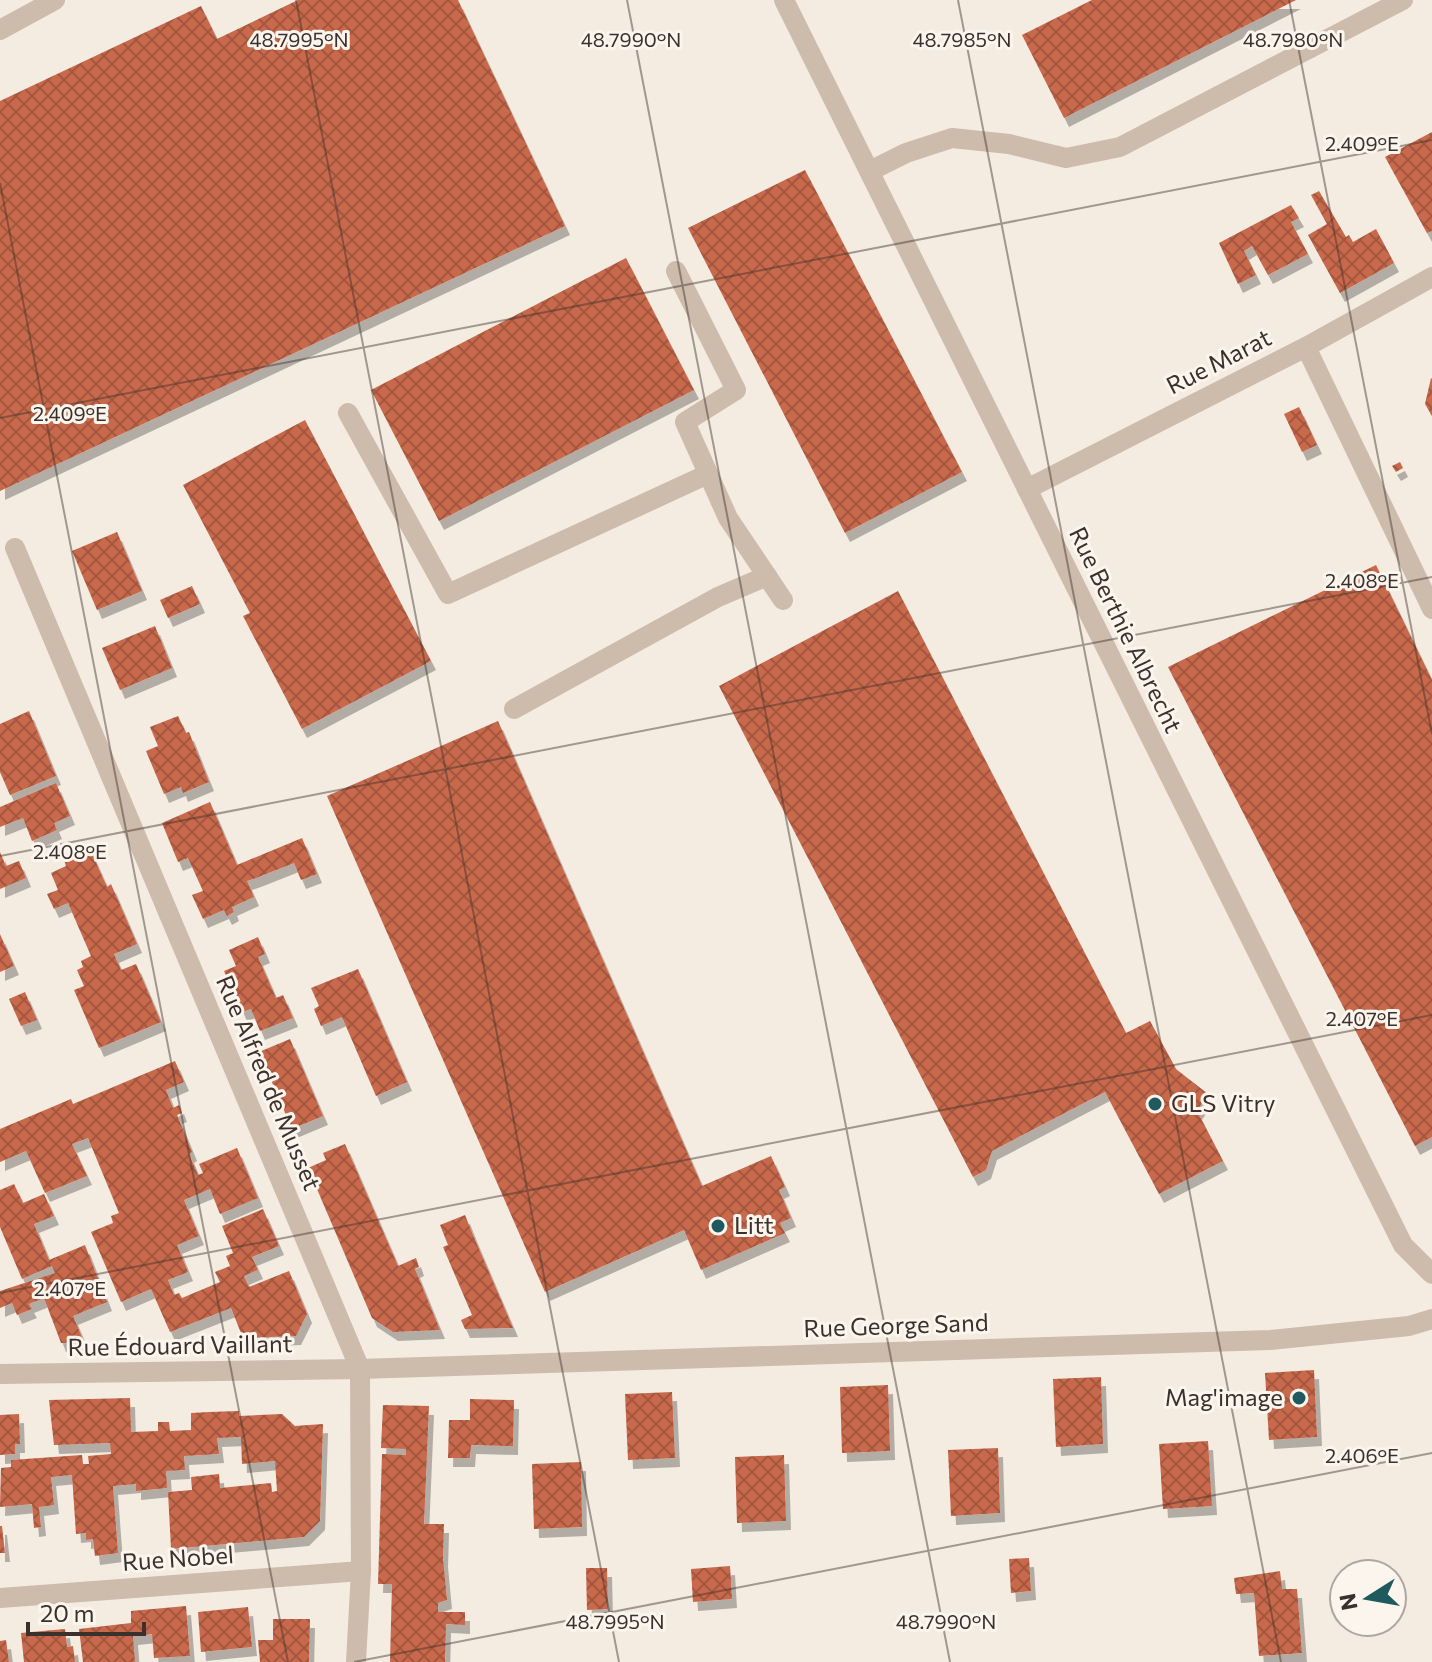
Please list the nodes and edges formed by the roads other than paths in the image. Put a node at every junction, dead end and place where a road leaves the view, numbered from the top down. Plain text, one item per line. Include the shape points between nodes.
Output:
1 (55, 0) edge
2 (784, 0) edge
3 (1403, 0) edge
4 (0, 30) edge
5 (870, 171) junction
6 (676, 271) dead end
7 (1432, 277) edge
8 (1306, 347) junction
9 (348, 413) dead end
10 (708, 474) junction
11 (1027, 489) junction
12 (15, 548) dead end
13 (767, 576) junction
14 (783, 600) dead end
15 (1432, 609) edge
16 (514, 709) dead end
17 (1432, 1274) edge
18 (1432, 1319) edge
19 (360, 1369) junction
20 (0, 1374) edge
21 (361, 1571) junction
22 (0, 1598) edge
23 (356, 1662) edge

1 - 4 street
2 - 5 street, Rue Berthie Albrecht
3 - 5 street via 1120,147 1066,158 952,138
5 - 11 street, Rue Berthie Albrecht
6 - 10 street via 736,390 685,422
7 - 8 street, Rue Marat
8 - 11 street, Rue Marat
8 - 15 street
9 - 10 street via 448,594
10 - 13 street via 728,518
11 - 17 street, Rue Berthie Albrecht via 1403,1245
12 - 19 street, Rue Alfred de Musset
13 - 14 street
13 - 16 street via 718,597
18 - 19 street, Rue George Sand via 1270,1340
19 - 20 street, Rue Édouard Vaillant
19 - 21 street, Rue Alfred de Musset
21 - 22 street, Rue Nobel
21 - 23 street, Rue Alfred de Musset

